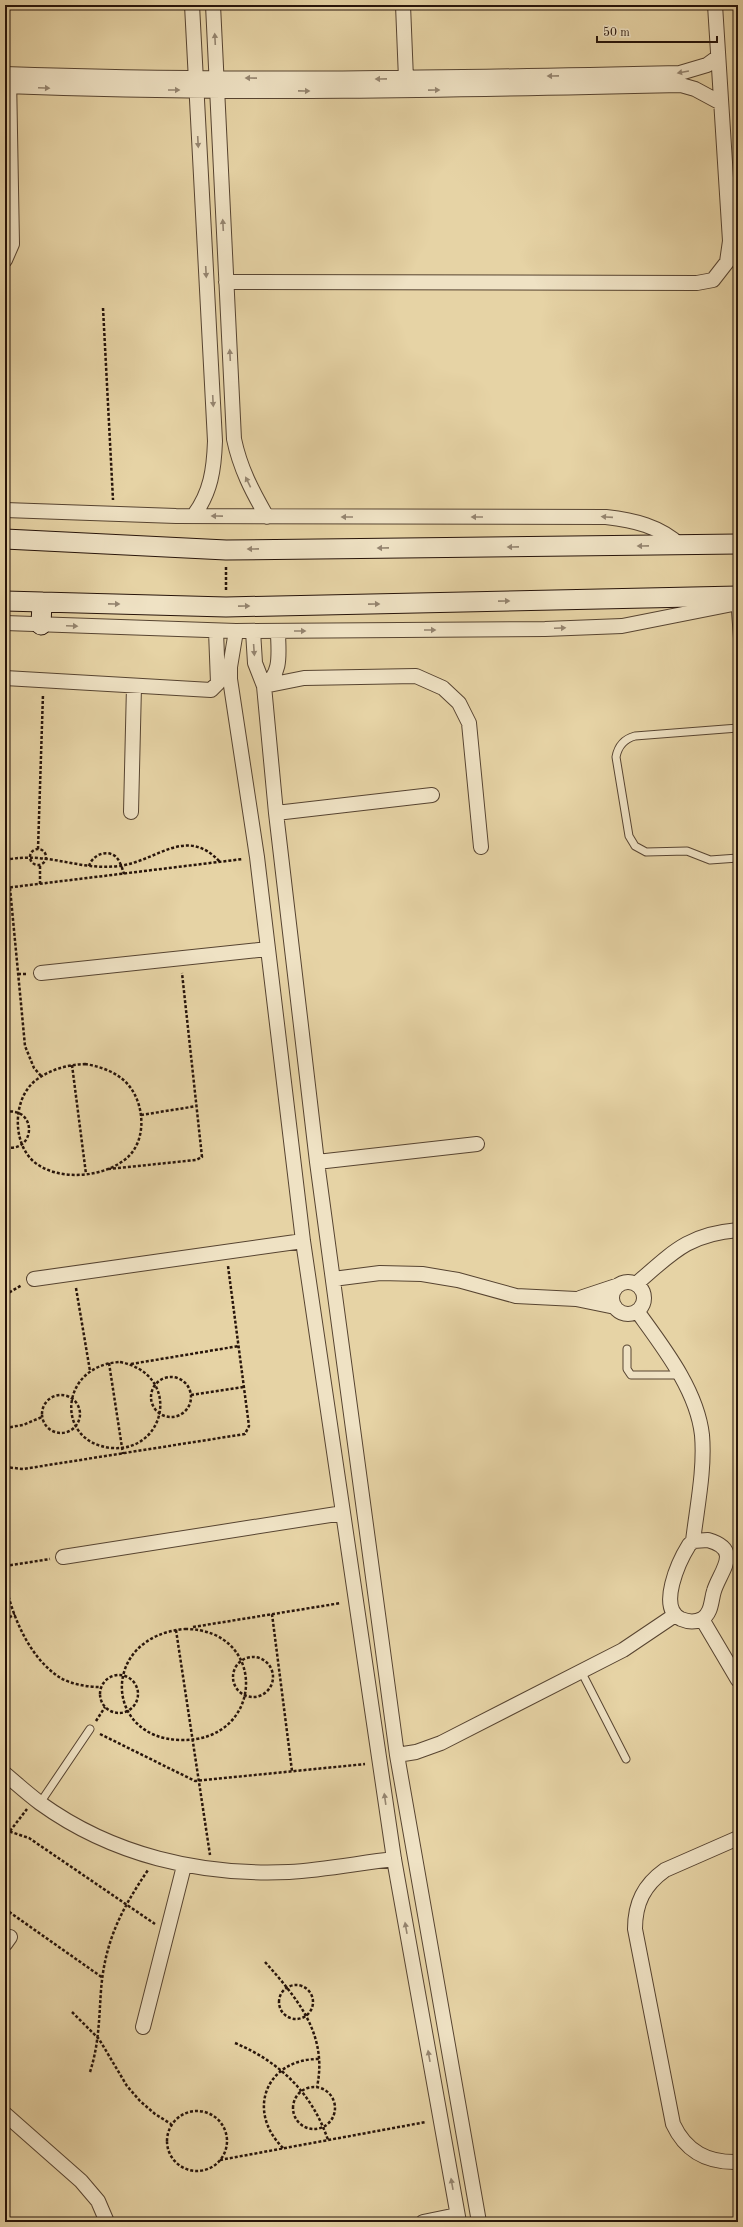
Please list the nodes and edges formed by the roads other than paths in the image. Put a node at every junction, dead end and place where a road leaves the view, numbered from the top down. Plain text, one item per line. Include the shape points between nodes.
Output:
1 (192, 5) edge
2 (213, 5) edge
3 (403, 5) edge
4 (715, 5) edge
5 (718, 57) junction
6 (406, 78) junction
7 (7, 80) edge
8 (195, 84) junction
9 (217, 84) junction
10 (721, 103) junction
11 (5, 260) edge
12 (226, 282) junction
13 (5, 510) edge
14 (194, 515) junction
15 (267, 516) junction
16 (5, 539) edge
17 (738, 544) edge
18 (681, 546) junction
19 (5, 601) edge
20 (737, 601) edge
21 (42, 602) junction
22 (5, 624) edge
23 (41, 625) junction
24 (216, 631) junction
25 (252, 631) junction
26 (278, 631) junction
27 (236, 632) junction
28 (738, 645) edge
29 (5, 678) edge
30 (134, 686) junction
31 (264, 686) junction
32 (738, 728) edge
33 (432, 795) dead end
34 (131, 812) dead end
35 (276, 813) junction
36 (481, 846) dead end
37 (738, 858) edge
38 (268, 949) junction
39 (41, 973) dead end
40 (477, 1144) dead end
41 (318, 1162) junction
42 (738, 1230) edge
43 (303, 1241) junction
44 (34, 1279) road end
45 (333, 1279) junction
46 (636, 1284) junction
47 (619, 1285) junction
48 (576, 1299) junction
49 (615, 1307) junction
50 (637, 1311) junction
51 (627, 1349) dead end
52 (679, 1375) junction
53 (343, 1513) junction
54 (693, 1542) junction
55 (732, 1551) edge
56 (63, 1557) road end
57 (675, 1615) junction
58 (702, 1619) junction
59 (581, 1671) junction
60 (738, 1680) edge
61 (90, 1729) road end
62 (397, 1755) junction
63 (626, 1759) dead end
64 (5, 1774) edge
65 (37, 1801) junction
66 (738, 1838) edge
67 (394, 1859) junction
68 (184, 1866) junction
69 (143, 2027) dead end
70 (5, 2115) edge
71 (738, 2162) edge
72 (458, 2219) edge
73 (107, 2222) edge
74 (423, 2222) edge
75 (480, 2222) edge

1 - 8 street
9 -> 2 street
3 - 6 street
4 - 5 street
5 -> 6 street via 700,67 680,73
5 - 10 street
6 -> 9 street
7 - 8 street
7 - 11 street via 12,244
8 - 9 street
8 -> 14 street via 215,441 211,486 204,502
9 -> 10 street via 376,92 681,85
12 -> 9 street
10 - 12 street via 730,241 727,262 713,280 697,284
15 -> 12 street via 242,470 234,439
13 - 14 street
15 -> 14 street
18 -> 15 street via 660,530 632,521 606,517
18 -> 16 main road via 226,550
17 - 18 main road
19 - 21 main road
21 -> 20 main road via 226,607
26 -> 20 street via 622,626
20 - 28 lane
21 - 23 main road
22 - 23 street
23 -> 24 street
24 - 27 street
24 - 30 street via 218,683 214,688 207,690
25 - 26 street
25 - 27 street
25 -> 31 street via 255,663
26 - 31 street via 278,668 276,675
27 - 38 street via 231,654 230,679 258,857
29 - 30 street
30 - 34 street
31 - 35 street
31 - 36 street via 304,678 416,676 443,688 459,703 469,723
32 - 37 lane via 635,736 624,741 616,757 629,836 635,846 646,852 687,851 710,860
33 - 35 street
35 - 41 street
38 - 39 street
38 - 43 street
40 - 41 street
41 - 45 street
42 - 46 street via 714,1233 688,1242
43 - 44 street
43 - 53 street
45 - 48 street via 380,1273 416,1273 458,1280 516,1296
45 - 62 street
46 - 47 street via 630,1282
46 - 50 street via 641,1289 644,1300
47 - 48 street
47 - 49 street via 612,1296
48 - 49 street
49 - 50 street via 625,1314
50 - 52 street
51 - 52 lane via 627,1369 631,1375
52 - 54 street via 692,1400 702,1434
53 - 56 street
67 -> 53 street
54 - 55 street via 708,1540
54 - 57 street via 685,1551 669,1596 670,1606
55 - 58 street via 727,1566 717,1582 710,1608
57 - 58 street via 687,1621
57 - 59 street via 635,1643
58 - 60 street
59 - 62 street via 441,1743 416,1752
59 - 63 lane
61 - 65 lane
62 - 75 street
64 - 65 street
65 - 68 street via 85,1831 133,1852
66 - 71 street via 665,1870 655,1877 641,1895 635,1917 635,1929 673,2124 683,2141 697,2154 715,2161
67 - 68 street via 289,1872 236,1872
72 -> 67 street
68 - 69 street
70 - 73 street via 81,2180 98,2201
72 - 74 street

